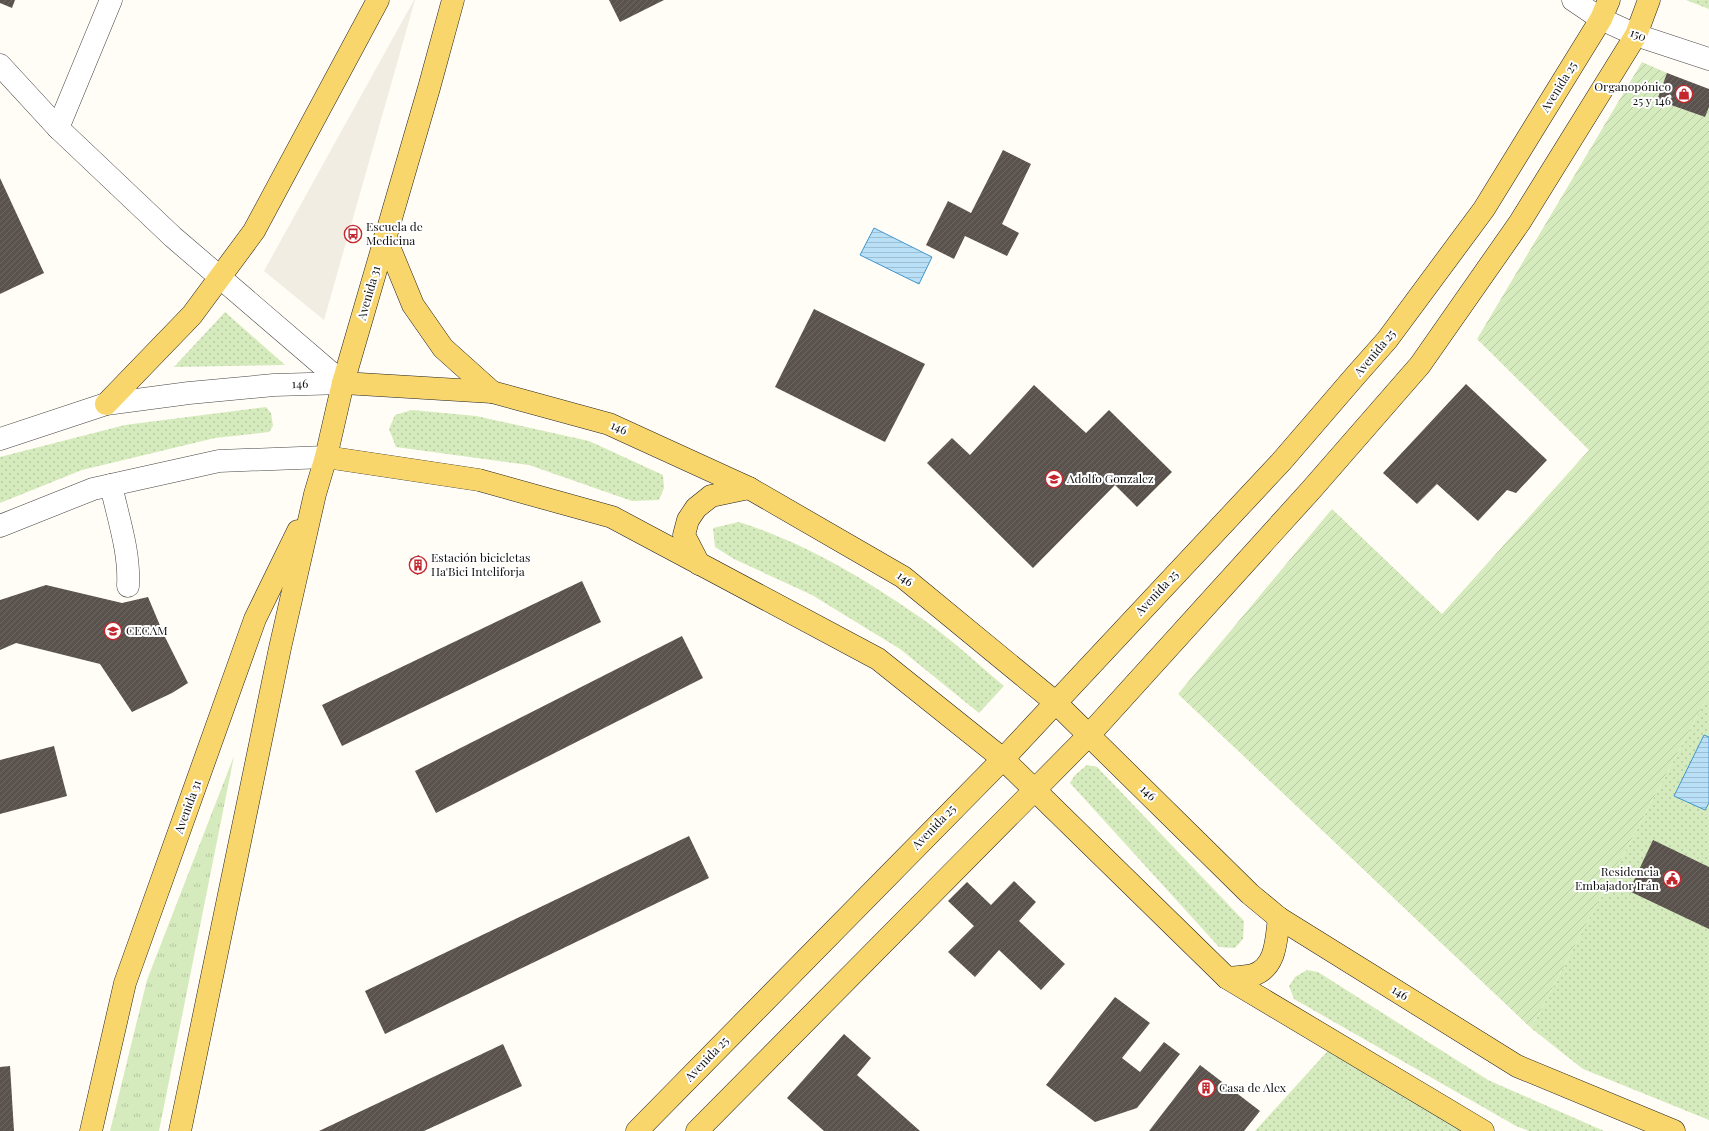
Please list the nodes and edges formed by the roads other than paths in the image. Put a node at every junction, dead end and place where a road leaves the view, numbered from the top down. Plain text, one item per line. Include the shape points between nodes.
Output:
1 (111, 0) edge
2 (378, 0) edge
3 (452, 0) edge
4 (1573, 0) edge
5 (1649, 0) edge
6 (1605, 9) edge
7 (1636, 35) junction
8 (1709, 59) edge
9 (3, 71) edge
10 (58, 128) junction
11 (385, 237) junction
12 (220, 278) junction
13 (342, 383) junction
14 (492, 392) junction
15 (106, 404) junction
16 (0, 439) edge
17 (326, 457) junction
18 (111, 485) junction
19 (749, 488) junction
20 (315, 494) junction
21 (0, 526) edge
22 (699, 564) junction
23 (128, 586) dead end
24 (1054, 702) junction
25 (1088, 734) junction
26 (1003, 759) junction
27 (1034, 790) junction
28 (1279, 918) junction
29 (1227, 978) junction
30 (91, 1131) edge
31 (180, 1131) edge
32 (637, 1131) edge
33 (697, 1131) edge
34 (1482, 1131) edge
35 (1674, 1131) edge

1 - 10 street
2 - 12 main road via 254,231
3 - 11 main road, Avenida 31
4 - 6 street, 150
5 - 7 main road
6 - 7 street, 150
6 - 24 main road, Avenida 25 via 1484,209 1387,340 1281,462
7 - 8 street, 150
7 - 25 main road via 1520,222 1420,365 1311,490
9 - 10 street
10 - 12 street
11 - 13 main road, Avenida 31
11 - 14 main road via 413,305 438,342
12 - 13 street
12 - 15 main road via 192,315
13 - 14 main road, 146
13 - 15 street, 146 via 274,385
13 - 17 main road, Avenida 31
14 - 19 main road, 146 via 609,424
15 - 16 street, 146
17 - 18 street via 219,461
17 - 20 main road, Avenida 31
17 - 22 main road via 479,480 612,517
18 - 21 street via 93,489
18 - 23 street via 126,549
19 - 22 main road via 711,496 696,508 688,520 684,536
19 - 24 main road, 146 via 903,577
20 - 30 main road, Avenida 31 via 255,619 125,983
20 - 31 main road, Avenida 31 via 280,648
22 - 26 main road via 878,659
24 - 25 main road, 146
24 - 26 main road, Avenida 25
25 - 27 main road
25 - 28 main road, 146 via 1250,894
26 - 27 main road
26 - 32 main road, Avenida 25
27 - 29 main road
27 - 33 main road
28 - 29 main road via 1275,951 1269,964 1254,974
28 - 35 main road, 146 via 1517,1066
29 - 34 main road

